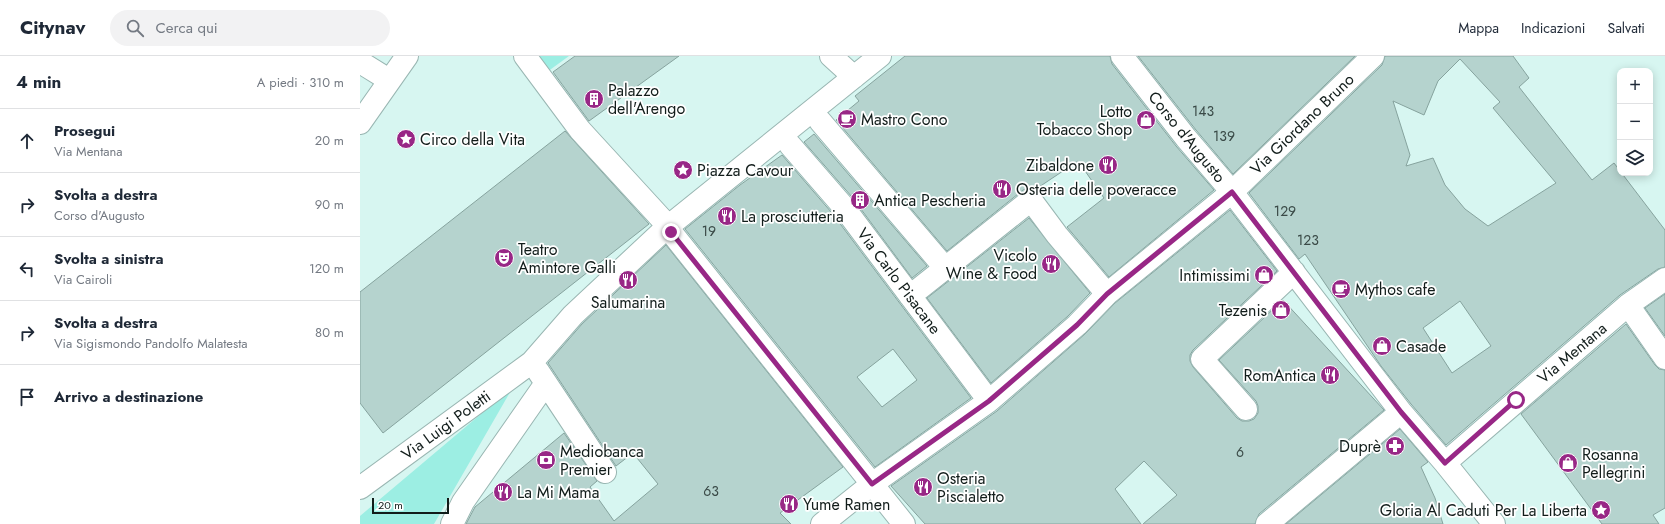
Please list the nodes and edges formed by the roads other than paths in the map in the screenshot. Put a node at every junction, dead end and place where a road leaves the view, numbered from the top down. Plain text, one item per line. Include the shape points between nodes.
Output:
1 (407, 56) edge
2 (526, 56) edge
3 (831, 56) edge
4 (880, 56) edge
5 (1122, 56) edge
6 (1373, 56) edge
7 (360, 62) edge
8 (854, 77) junction
9 (390, 80) junction
10 (820, 121) dead end
11 (360, 123) edge
12 (790, 145) dead end
13 (1232, 192) junction
14 (668, 229) junction
15 (946, 269) junction
16 (1294, 272) junction
17 (1665, 279) edge
18 (1107, 294) junction
19 (910, 296) junction
20 (1628, 305) junction
21 (1665, 358) edge
22 (532, 362) junction
23 (546, 383) junction
24 (989, 401) junction
25 (1246, 409) dead end
26 (1401, 412) junction
27 (1445, 463) junction
28 (605, 472) dead end
29 (872, 484) junction
30 (360, 488) edge
31 (452, 524) edge
32 (822, 524) edge
33 (904, 524) edge
34 (1267, 524) edge
35 (1494, 524) edge

1 - 9 street
2 - 14 street via 574,120
3 - 8 street
4 - 8 street
5 - 13 street, Corso d'Augusto
6 - 13 street, Via Giordano Bruno
7 - 9 street
8 - 14 street
9 - 11 street
10 - 15 street
12 - 19 street, Via Carlo Pisacane via 842,205
13 - 16 street, Corso d'Augusto
13 - 18 street, Via Giordano Bruno
14 - 22 street, Via Luigi Poletti via 573,315
14 - 29 street
15 - 18 street via 1031,200
15 - 19 street
16 - 25 street via 1202,359
16 - 26 street, Corso d'Augusto
17 - 20 street, Via Mentana
18 - 24 street, Via Giordano Bruno via 1077,325
19 - 24 street, Via Carlo Pisacane
20 - 21 street
20 - 27 street, Via Mentana
22 - 23 street
22 - 30 street, Via Luigi Poletti
23 - 28 street
23 - 31 street via 463,502
24 - 29 street, Via Giordano Bruno
26 - 27 street, Corso d'Augusto
26 - 34 street
27 - 35 street, Corso d'Augusto
29 - 32 street, Via Giordano Bruno
29 - 33 street

